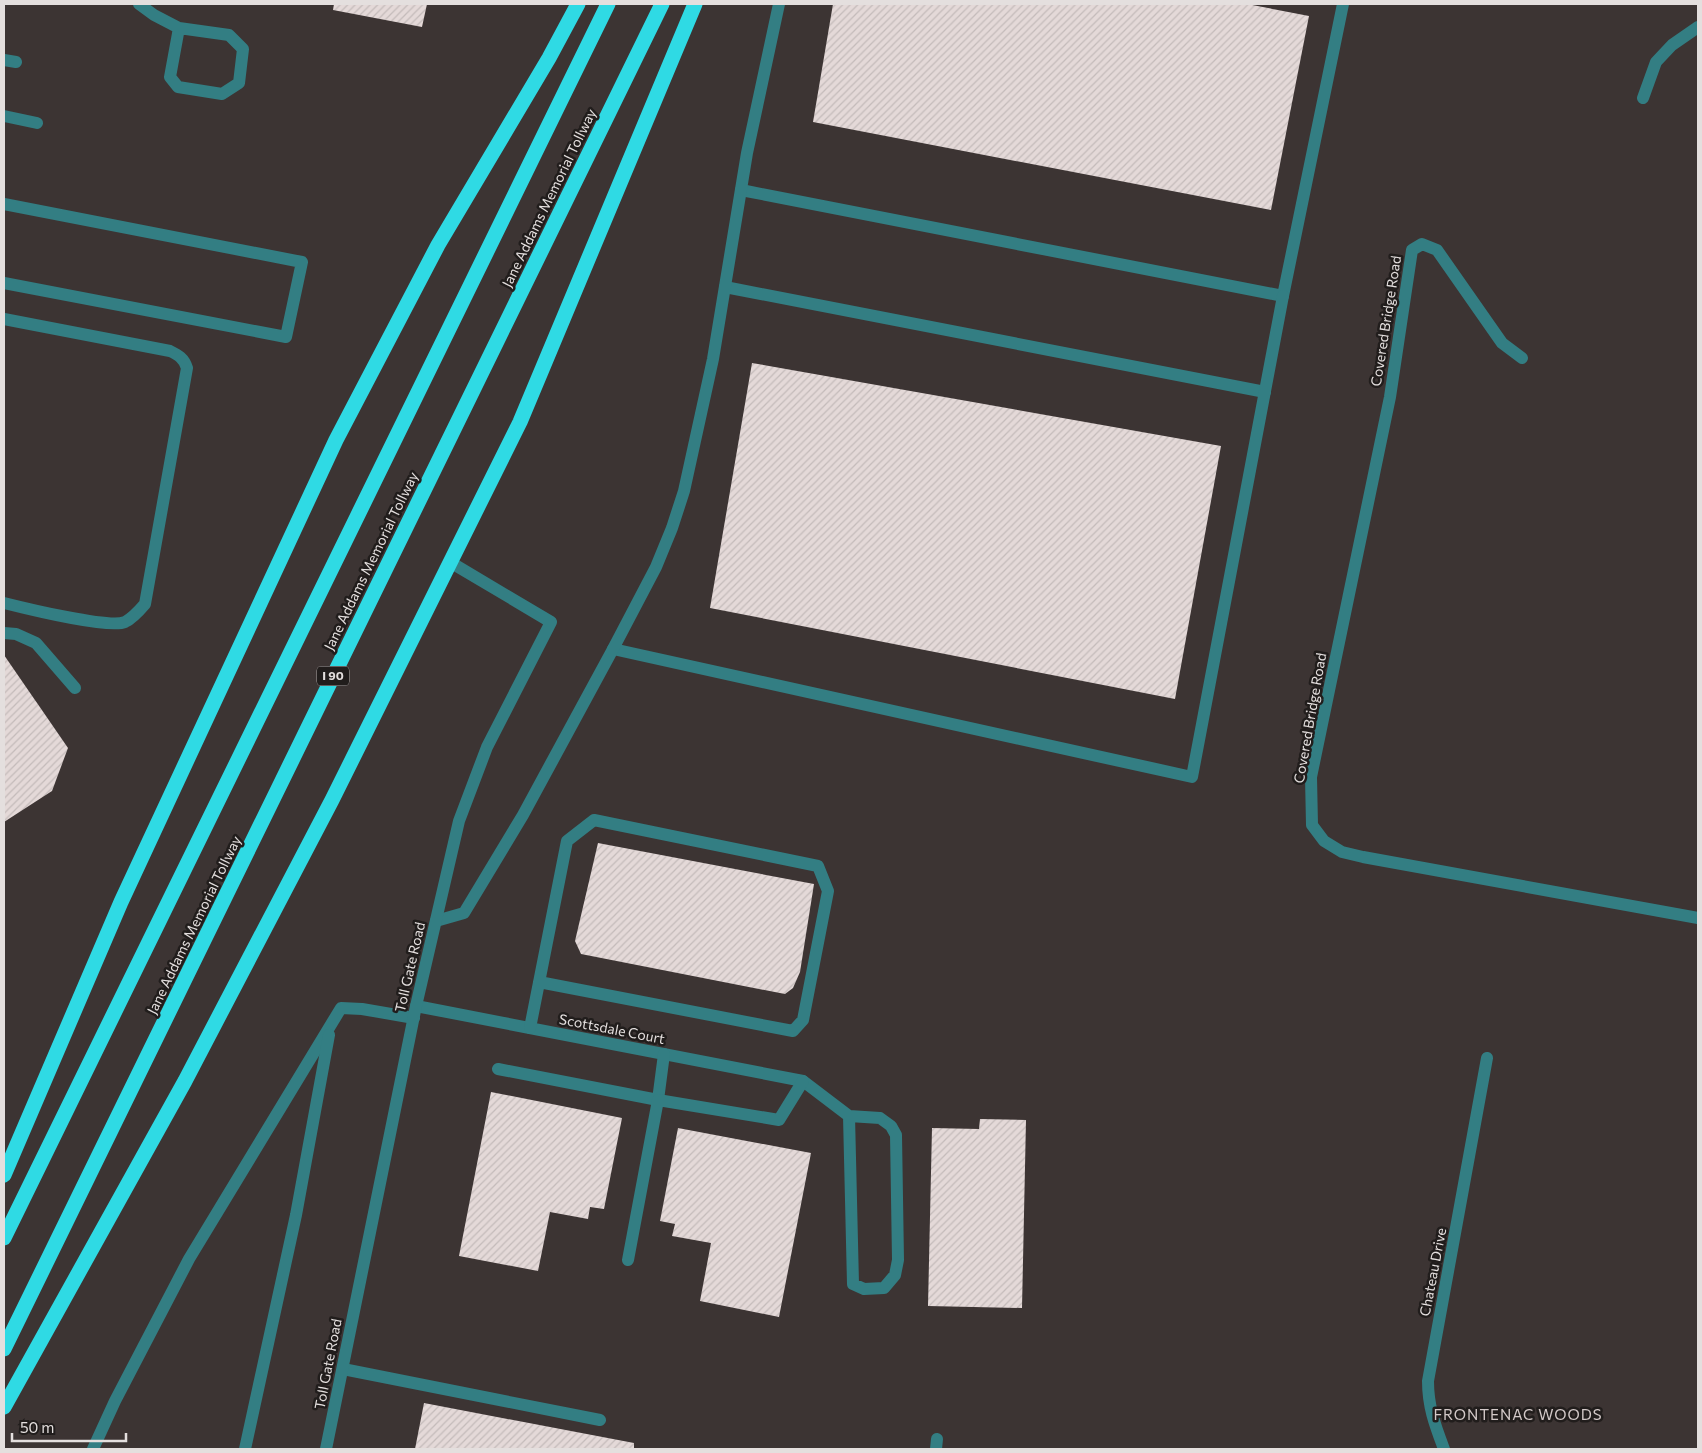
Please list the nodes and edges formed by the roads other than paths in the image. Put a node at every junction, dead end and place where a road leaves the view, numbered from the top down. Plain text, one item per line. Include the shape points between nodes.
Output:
1 (139, 4) edge
2 (578, 4) edge
3 (608, 4) edge
4 (662, 4) edge
5 (696, 4) edge
6 (779, 4) edge
7 (1343, 4) edge
8 (179, 28) junction
9 (1698, 28) edge
10 (1642, 98) dead end
11 (4, 116) edge
12 (37, 123) dead end
13 (741, 190) junction
14 (4, 204) edge
15 (4, 283) edge
16 (725, 287) junction
17 (1283, 296) junction
18 (4, 319) edge
19 (1522, 358) dead end
20 (1265, 392) junction
21 (450, 562) junction
22 (4, 603) edge
23 (4, 632) edge
24 (613, 649) junction
25 (75, 688) dead end
26 (1698, 918) edge
27 (436, 921) junction
28 (539, 982) junction
29 (415, 1012) junction
30 (330, 1026) junction
31 (530, 1028) junction
32 (664, 1054) junction
33 (1487, 1058) dead end
34 (498, 1069) dead end
35 (803, 1081) junction
36 (658, 1100) junction
37 (849, 1116) junction
38 (4, 1174) edge
39 (4, 1238) edge
40 (628, 1260) dead end
41 (4, 1348) edge
42 (343, 1369) junction
43 (4, 1406) edge
44 (600, 1420) dead end
45 (93, 1449) edge
46 (245, 1449) edge
47 (326, 1449) edge
48 (1444, 1449) edge

1 - 8 street
2 - 38 highway via 438,245 336,440 121,902
3 - 39 highway
4 - 41 highway, Jane Addams Memorial Tollway / I 90
5 - 21 highway via 520,422
6 - 13 street
7 - 17 street
8 - 8 street via 229,36 243,49 240,83 222,94 178,87 170,77
9 - 10 street via 1672,45 1656,62
11 - 12 street
13 - 16 street
13 - 17 street
14 - 15 street via 302,262 286,337
16 - 20 street
16 - 24 street via 684,491 656,567
17 - 20 street
18 - 22 street via 170,351 180,356 188,368 145,604 124,623 112,624
19 - 26 street, Covered Bridge Road via 1502,343 1437,250 1422,244 1412,250 1390,397 1311,777 1312,825 1324,841 1342,852
20 - 24 street via 1192,777
21 - 27 street, Toll Gate Road via 551,622 487,747 459,821
21 - 43 highway via 199,1055
23 - 25 street via 36,643
24 - 27 street via 523,816 464,913
27 - 29 street, Toll Gate Road
28 - 28 street via 567,841 594,820 818,866 828,891 803,1020 793,1031
28 - 31 street
29 - 30 street, Scottsdale Court via 341,1008
29 - 31 street, Scottsdale Court
29 - 42 street, Toll Gate Road
30 - 45 street via 189,1259
30 - 46 street via 296,1215
31 - 32 street, Scottsdale Court
32 - 35 street, Scottsdale Court
32 - 36 street
33 - 48 street, Chateau Drive via 1428,1381 1432,1419
34 - 36 street
35 - 36 street via 779,1120
35 - 37 street
36 - 40 street
37 - 37 street via 880,1118 891,1126 896,1135 898,1260 895,1275 884,1288 864,1289 853,1284
42 - 44 street
42 - 47 street, Toll Gate Road

